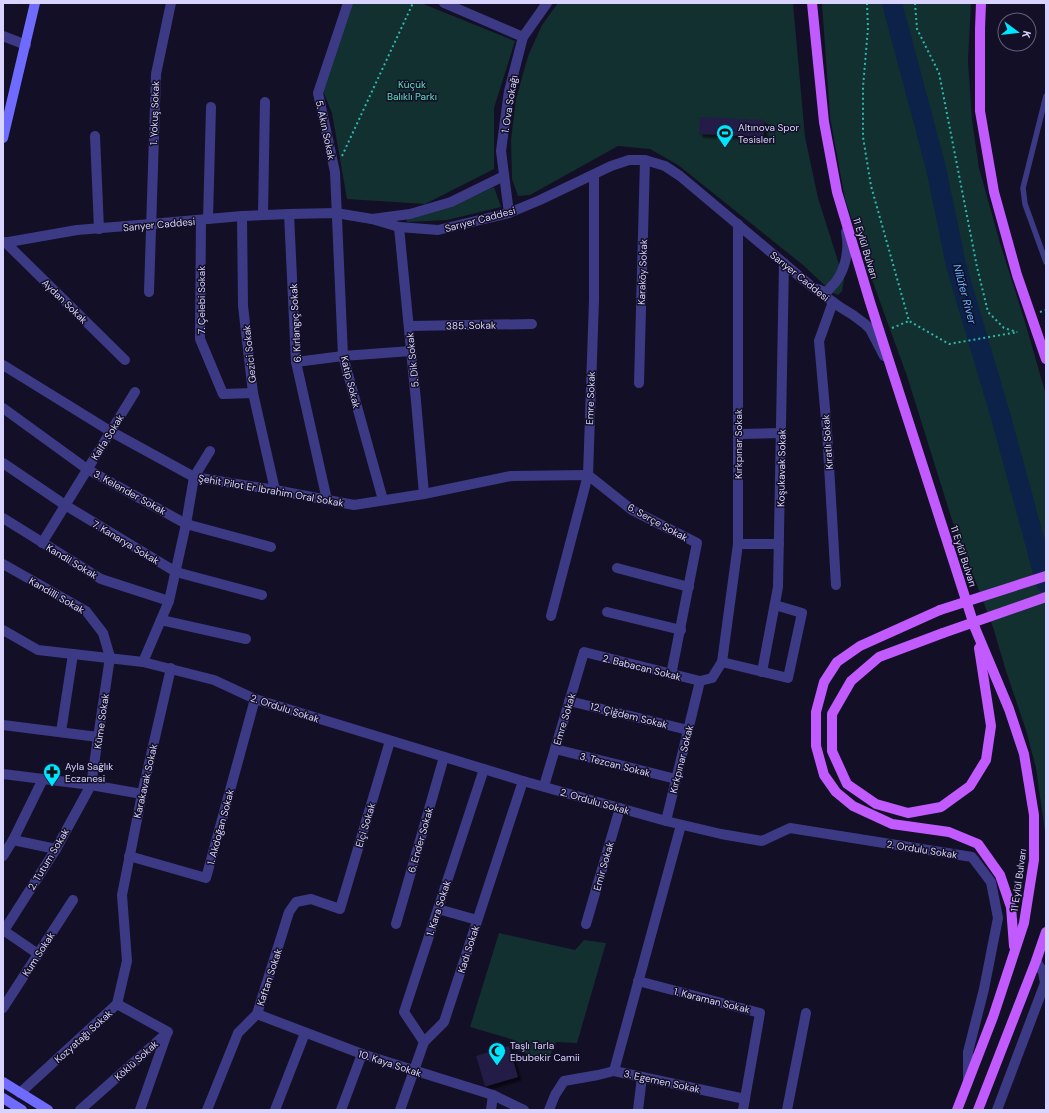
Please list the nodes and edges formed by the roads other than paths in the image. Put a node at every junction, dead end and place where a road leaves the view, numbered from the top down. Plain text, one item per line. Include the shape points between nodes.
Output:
1 (35, 3) edge
2 (171, 3) edge
3 (348, 3) edge
4 (444, 3) edge
5 (547, 3) edge
6 (812, 3) edge
7 (981, 3) edge
8 (3, 36) edge
9 (522, 37) junction
10 (26, 45) junction
11 (1046, 96) edge
12 (265, 102) dead end
13 (211, 106) dead end
14 (95, 136) dead end
15 (3, 138) edge
16 (645, 160) junction
17 (594, 175) junction
18 (504, 176) junction
19 (838, 195) junction
20 (336, 213) junction
21 (509, 213) junction
22 (289, 214) junction
23 (263, 215) junction
24 (242, 216) junction
25 (372, 219) junction
26 (204, 220) junction
27 (151, 224) junction
28 (738, 224) junction
29 (399, 226) junction
30 (99, 229) junction
31 (4, 243) edge
32 (1046, 262) edge
33 (784, 263) junction
34 (811, 286) junction
35 (149, 292) dead end
36 (833, 302) junction
37 (532, 324) dead end
38 (409, 326) junction
39 (411, 351) junction
40 (343, 356) junction
41 (1046, 359) edge
42 (125, 360) dead end
43 (296, 362) junction
44 (3, 365) edge
45 (892, 369) junction
46 (639, 383) dead end
47 (135, 392) dead end
48 (253, 393) junction
49 (3, 408) edge
50 (110, 431) junction
51 (782, 433) junction
52 (738, 434) junction
53 (210, 451) dead end
54 (3, 463) edge
55 (87, 469) junction
56 (588, 475) junction
57 (194, 477) junction
58 (275, 490) junction
59 (424, 494) junction
60 (327, 500) junction
61 (383, 500) junction
62 (65, 505) junction
63 (3, 518) edge
64 (186, 524) junction
65 (42, 543) junction
66 (738, 544) junction
67 (779, 544) junction
68 (271, 547) dead end
69 (3, 564) edge
70 (617, 568) dead end
71 (176, 572) junction
72 (1046, 576) edge
73 (836, 585) dead end
74 (689, 587) junction
75 (262, 595) dead end
76 (1046, 597) edge
77 (169, 601) junction
78 (775, 605) junction
79 (607, 612) dead end
80 (551, 616) dead end
81 (161, 620) junction
82 (3, 630) edge
83 (681, 630) junction
84 (977, 634) junction
85 (246, 639) dead end
86 (584, 652) joint
87 (73, 654) junction
88 (110, 657) junction
89 (143, 662) junction
90 (722, 662) junction
91 (171, 668) junction
92 (762, 672) junction
93 (671, 675) junction
94 (700, 681) junction
95 (255, 699) junction
96 (569, 701) junction
97 (3, 725) edge
98 (688, 730) junction
99 (61, 732) junction
100 (98, 737) junction
101 (390, 741) junction
102 (555, 748) junction
103 (444, 757) junction
104 (484, 769) junction
105 (3, 774) edge
106 (43, 779) junction
107 (676, 779) junction
108 (523, 781) junction
109 (91, 785) junction
110 (544, 786) junction
111 (142, 794) junction
112 (620, 808) junction
113 (666, 821) junction
114 (681, 825) junction
115 (13, 840) junction
116 (56, 849) junction
117 (3, 856) edge
118 (129, 856) junction
119 (122, 895) joint
120 (73, 900) dead end
121 (340, 909) joint
122 (438, 909) junction
123 (477, 920) junction
124 (396, 924) dead end
125 (586, 924) dead end
126 (3, 931) edge
127 (1046, 932) edge
128 (1014, 953) junction
129 (38, 954) junction
130 (1036, 961) junction
131 (638, 981) junction
132 (117, 1004) junction
133 (3, 1008) edge
134 (806, 1012) dead end
135 (257, 1014) junction
136 (168, 1032) junction
137 (305, 1033) junction
138 (424, 1042) junction
139 (362, 1054) junction
140 (414, 1071) junction
141 (614, 1071) junction
142 (642, 1077) junction
143 (968, 1079) junction
144 (3, 1082) edge
145 (20, 1093) junction
146 (493, 1095) junction
147 (3, 1098) edge
148 (745, 1098) junction
149 (22, 1110) edge
150 (48, 1110) edge
151 (80, 1110) edge
152 (140, 1110) edge
153 (206, 1110) edge
154 (275, 1110) edge
155 (341, 1110) edge
156 (400, 1110) edge
157 (491, 1110) edge
158 (524, 1110) edge
159 (549, 1110) edge
160 (638, 1110) edge
161 (743, 1110) edge
162 (787, 1110) edge
163 (957, 1110) edge
164 (978, 1110) edge
165 (997, 1110) edge

1 - 10 main road
2 - 27 street, 1. Yokuş Sokak via 156,74
3 - 20 street, 5. Akın Sokak via 318,93 335,172
4 - 9 street
5 - 9 street, 1. Ova Sokağı
6 - 19 main road, 11 Eylül Bulvarı via 824,122
7 - 41 main road via 980,111 994,192 1017,275
8 - 10 street
9 - 18 street, 1. Ova Sokağı via 509,91 502,151
10 - 15 main road
11 - 32 lane via 1023,188 1025,204
12 - 23 street
13 - 26 street
14 - 30 street
16 - 17 street, Sarıyer Caddesi via 629,160
16 - 28 street, Sarıyer Caddesi via 665,166 680,176
16 - 46 street, Karaköy Sokak
17 - 21 street, Sarıyer Caddesi
17 - 56 street, Emre Sokak via 594,300
18 - 21 street, 1. Ova Sokağı
18 - 25 street via 451,202 410,214
19 - 34 street via 848,240 843,269 836,283 828,290 823,291
19 - 45 main road, 11 Eylül Bulvarı
20 - 22 street, Sarıyer Caddesi
20 - 25 street, Sarıyer Caddesi
20 - 40 street, Katip Sokak
21 - 29 street, Sarıyer Caddesi via 438,230
22 - 23 street, Sarıyer Caddesi
22 - 43 street, 6. Kırlangıç Sokak
23 - 24 street, Sarıyer Caddesi
24 - 26 street, Sarıyer Caddesi
24 - 48 street, Gezici Sokak via 243,306
25 - 29 street, Sarıyer Caddesi
26 - 27 street, Sarıyer Caddesi
26 - 48 street, 7. Çelebi Sokak via 200,339 223,394
27 - 30 street, Sarıyer Caddesi
27 - 35 street, 1. Yokuş Sokak
28 - 33 street, Sarıyer Caddesi
28 - 52 street, Kırkpınar Sokak
29 - 38 street, 5. Dik Sokak
30 - 31 street, Sarıyer Caddesi via 77,230
31 - 42 street, Aydan Sokak
33 - 34 street, Sarıyer Caddesi
33 - 51 street, Koşukavak Sokak
34 - 36 street, Sarıyer Caddesi
36 - 45 street, Sarıyer Caddesi via 870,329
36 - 73 street, Kıratlı Sokak via 819,341
37 - 38 street, 385. Sokak
38 - 39 street, 5. Dik Sokak
39 - 40 street
39 - 59 street, 5. Dik Sokak
40 - 43 street
40 - 61 street, Katip Sokak
43 - 60 street, 6. Kırlangıç Sokak
44 - 50 street, Şehit Pilot Er İbrahim Oral Sokak
45 - 84 main road, 11 Eylül Bulvarı
47 - 50 street, Kalfa Sokak
48 - 58 street, Gezici Sokak
49 - 55 street, 3. Kelender Sokak
50 - 55 street, Kalfa Sokak
50 - 57 street, Şehit Pilot Er İbrahim Oral Sokak
51 - 52 street
51 - 67 street, Koşukavak Sokak
52 - 66 street, Kırkpınar Sokak
53 - 57 street
54 - 62 street, 7. Kanarya Sokak
55 - 62 street, Kalfa Sokak
55 - 64 street, 3. Kelender Sokak
56 - 59 street via 511,476
56 - 74 street, 6. Serçe Sokak via 632,510 697,543
56 - 80 street, Emre Sokak
57 - 58 street, Şehit Pilot Er İbrahim Oral Sokak
57 - 64 street
58 - 60 street, Şehit Pilot Er İbrahim Oral Sokak
59 - 61 street, Şehit Pilot Er İbrahim Oral Sokak
60 - 61 street, Şehit Pilot Er İbrahim Oral Sokak via 354,505
62 - 65 street, Kalfa Sokak
62 - 71 street, 7. Kanarya Sokak
63 - 65 street, Kandil Sokak
64 - 68 street, 3. Kelender Sokak
64 - 71 street
65 - 77 street, Kandil Sokak via 101,579
66 - 67 street
66 - 90 street, Kırkpınar Sokak
67 - 78 street, Koşukavak Sokak
69 - 88 street, Kandilli Sokak via 86,611 103,633
70 - 74 street
71 - 75 street, 7. Kanarya Sokak
71 - 77 street
72 - 128 main road, bridge via 940,610 860,646 837,662 824,682 816,712 816,746 824,775 836,792 853,806 892,824 949,832 978,844 1000,875 1011,907
74 - 83 street, 6. Serçe Sokak
76 - 84 main road, bridge via 879,657 852,681 832,714 832,751 847,784 876,804 908,813 941,807 970,786 986,760 991,726
77 - 81 street
78 - 92 street, Koşukavak Sokak
78 - 92 street via 802,613 788,678
79 - 83 street
81 - 85 street
81 - 89 street
82 - 87 street, 2. Ordulu Sokak via 38,650
83 - 93 street, 6. Serçe Sokak
84 - 128 main road, 11 Eylül Bulvarı via 1009,709 1024,754 1034,815 1034,860 1024,923
86 - 93 street, 2. Babacan Sokak
86 - 96 street, Emre Sokak
87 - 88 street, 2. Ordulu Sokak
87 - 99 street
88 - 89 street, 2. Ordulu Sokak
88 - 100 street, Küme Sokak
89 - 91 street, 2. Ordulu Sokak
90 - 92 street
90 - 94 street, Kırkpınar Sokak via 712,678
91 - 95 street, 2. Ordulu Sokak via 214,680
91 - 111 street, Karakavak Sokak
93 - 94 street, 2. Babacan Sokak
94 - 98 street, Kırkpınar Sokak
95 - 101 street, 2. Ordulu Sokak
95 - 118 street, 1. Akdoğan Sokak via 206,878
96 - 98 street, 12. Çiğdem Sokak
96 - 102 street, Emre Sokak
97 - 99 street
98 - 107 street, Kırkpınar Sokak
99 - 100 street
100 - 109 street, Küme Sokak
101 - 103 street, 2. Ordulu Sokak
101 - 121 street, Elçi Sokak
102 - 107 street, 3. Tezcan Sokak
102 - 110 street, Emre Sokak
103 - 104 street, 2. Ordulu Sokak
103 - 124 street, 6. Ender Sokak
104 - 108 street, 2. Ordulu Sokak
104 - 122 street, 1. Kara Sokak
105 - 106 street
106 - 109 street
106 - 115 street
107 - 113 street, Kırkpınar Sokak
108 - 110 street, 2. Ordulu Sokak
108 - 123 street, Kadı Sokak
109 - 111 street
109 - 116 street, 2. Tutum Sokak
110 - 112 street, 2. Ordulu Sokak
111 - 118 street, Karakavak Sokak
112 - 113 street, 2. Ordulu Sokak
112 - 125 street, Emir Sokak
113 - 114 street, 2. Ordulu Sokak
114 - 131 street
114 - 143 street, 2. Ordulu Sokak via 762,840 790,828 972,857 991,882 998,918 968,1052
115 - 116 street
115 - 117 street
116 - 126 street, 2. Tutum Sokak
118 - 119 street, Karakavak Sokak
119 - 132 street, Kozyatağı Sokak via 127,961
120 - 129 street, Kum Sokak
121 - 135 street, Kaftan Sokak via 311,899 296,902 290,912
122 - 123 street
122 - 138 street, 1. Kara Sokak via 404,1012
123 - 138 street, Kadı Sokak via 444,1022
126 - 129 street
127 - 130 main road
128 - 143 main road, 11 Eylül Bulvarı via 993,1017
129 - 133 street, Kum Sokak
130 - 164 main road
130 - 165 street via 1043,972 1045,983
131 - 141 street
131 - 148 street, 1. Karaman Sokak via 760,1013
132 - 136 street, Köklü Sokak
132 - 145 street, Kozyatağı Sokak
134 - 162 street
135 - 137 street, 10. Kaya Sokak
135 - 153 street, Kaftan Sokak via 238,1033
136 - 151 street, Köklü Sokak
136 - 152 street
137 - 139 street, 10. Kaya Sokak
137 - 154 street
138 - 140 street, Kadı Sokak
139 - 140 street, 10. Kaya Sokak
139 - 155 street
140 - 146 street, 10. Kaya Sokak
140 - 156 street, Kadı Sokak
141 - 142 street, 3. Egemen Sokak
141 - 159 street, 3. Egemen Sokak via 564,1081
142 - 148 street, 3. Egemen Sokak
142 - 160 street
143 - 163 main road, 11 Eylül Bulvarı
144 - 145 main road
145 - 150 main road
146 - 157 street
146 - 158 street, 10. Kaya Sokak
147 - 149 main road
148 - 161 street, 1. Karaman Sokak

